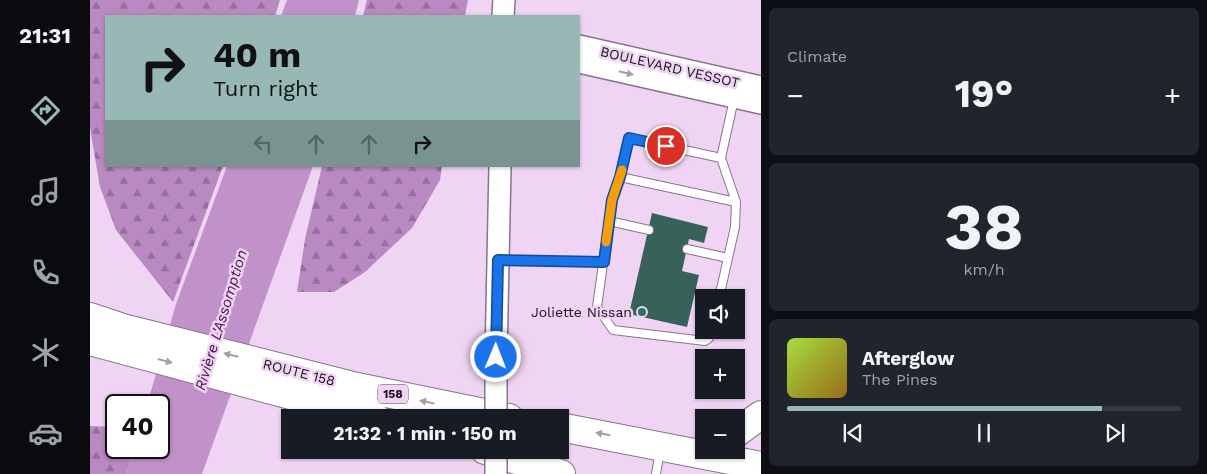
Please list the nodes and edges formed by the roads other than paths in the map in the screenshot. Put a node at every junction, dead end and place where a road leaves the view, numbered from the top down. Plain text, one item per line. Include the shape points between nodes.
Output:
1 (504, 0) edge
2 (503, 15) edge
3 (580, 46) edge
4 (580, 62) edge
5 (761, 87) edge
6 (734, 97) junction
7 (761, 103) edge
8 (721, 158) junction
9 (500, 167) edge
10 (620, 177) junction
11 (736, 202) junction
12 (609, 221) junction
13 (648, 230) dead end
14 (687, 250) dead end
15 (728, 258) junction
16 (498, 260) junction
17 (604, 262) junction
18 (721, 289) edge
19 (90, 317) edge
20 (120, 338) junction
21 (708, 339) edge
22 (90, 341) edge
23 (275, 378) junction
24 (353, 409) edge
25 (465, 409) edge
26 (496, 409) edge
27 (761, 415) edge
28 (745, 427) edge
29 (569, 429) edge
30 (661, 446) junction
31 (695, 449) edge
32 (496, 459) edge
33 (514, 459) edge
34 (734, 459) edge
35 (761, 466) edge
36 (496, 474) edge
37 (561, 474) edge
38 (656, 474) edge

1 - 2 street
3 - 5 street, BOULEVARD VESSOT
4 -> 6 street, BOULEVARD VESSOT
6 - 7 street, BOULEVARD VESSOT
6 - 8 lane
8 - 10 lane via 629,138
8 - 11 lane
9 - 16 street
10 - 11 lane
10 - 12 lane
11 - 15 lane via 735,227
12 - 13 lane
12 - 17 lane
14 - 15 lane
15 - 18 lane
16 - 17 lane
16 - 26 street, bridge
17 - 21 lane via 597,307 613,330
19 - 20 highway, ROUTE 158 / 158
20 - 22 highway, ROUTE 158 / 158
20 - 23 highway, ROUTE 158 / 158
23 - 24 highway, ROUTE 158 / 158
25 -> 23 highway, ROUTE 158 / 158 via 357,387
27 - 28 highway
30 -> 29 highway
30 - 31 highway
30 - 38 lane
32 - 36 street, bridge
33 - 37 highway
34 - 35 highway

